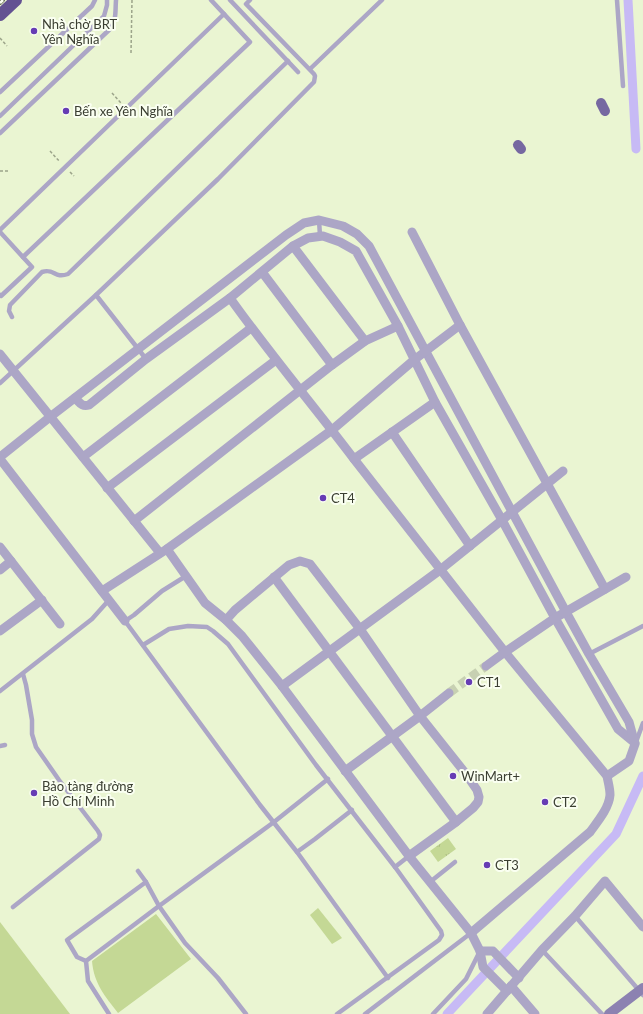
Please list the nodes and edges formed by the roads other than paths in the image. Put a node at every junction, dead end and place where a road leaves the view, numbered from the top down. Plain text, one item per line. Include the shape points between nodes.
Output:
1 (16, 0) edge
2 (95, 0) edge
3 (107, 0) edge
4 (116, 0) edge
5 (211, 0) edge
6 (230, 0) edge
7 (250, 0) edge
8 (382, 0) edge
9 (617, 0) edge
10 (224, 14) junction
11 (0, 15) edge
12 (288, 61) junction
13 (310, 69) junction
14 (298, 72) dead end
15 (623, 86) dead end
16 (0, 92) edge
17 (0, 116) edge
18 (0, 133) edge
19 (319, 220) junction
20 (0, 231) edge
21 (412, 232) dead end
22 (320, 236) junction
23 (293, 246) junction
24 (23, 257) junction
25 (262, 272) junction
26 (0, 295) edge
27 (96, 295) junction
28 (230, 298) junction
29 (12, 317) dead end
30 (460, 325) junction
31 (398, 326) junction
32 (251, 328) junction
33 (365, 341) junction
34 (138, 349) junction
35 (426, 351) junction
36 (0, 354) edge
37 (146, 359) junction
38 (276, 360) junction
39 (414, 360) junction
40 (332, 365) junction
41 (14, 371) junction
42 (0, 383) edge
43 (300, 391) junction
44 (75, 398) junction
45 (435, 402) junction
46 (50, 417) junction
47 (332, 430) junction
48 (392, 432) junction
49 (83, 457) junction
50 (0, 458) edge
51 (354, 459) junction
52 (563, 471) dead end
53 (547, 484) junction
54 (107, 488) junction
55 (512, 512) junction
56 (502, 520) junction
57 (134, 521) junction
58 (470, 546) junction
59 (0, 547) edge
60 (164, 551) junction
61 (11, 561) junction
62 (0, 570) edge
63 (440, 570) junction
64 (186, 576) junction
65 (274, 577) junction
66 (626, 577) dead end
67 (605, 590) junction
68 (102, 591) junction
69 (42, 600) junction
70 (109, 600) junction
71 (566, 612) junction
72 (555, 618) junction
73 (125, 620) junction
74 (226, 620) junction
75 (60, 624) dead end
76 (643, 626) edge
77 (360, 629) junction
78 (0, 631) edge
79 (143, 645) junction
80 (330, 651) junction
81 (505, 652) junction
82 (589, 654) junction
83 (486, 666) tunnel mouth
84 (23, 674) junction
85 (282, 686) junction
86 (0, 691) edge
87 (449, 693) tunnel mouth
88 (420, 716) junction
89 (643, 723) edge
90 (393, 736) junction
91 (635, 744) junction
92 (346, 771) junction
93 (607, 776) junction
94 (328, 780) junction
95 (352, 810) junction
96 (274, 822) junction
97 (456, 822) junction
98 (297, 852) junction
99 (409, 856) junction
100 (455, 862) dead end
101 (395, 867) junction
102 (138, 871) dead end
103 (146, 882) junction
104 (430, 882) junction
105 (159, 906) junction
106 (13, 907) dead end
107 (575, 916) junction
108 (643, 927) edge
109 (471, 933) junction
110 (542, 950) junction
111 (480, 951) junction
112 (86, 961) junction
113 (517, 976) junction
114 (388, 978) junction
115 (507, 989) junction
116 (642, 991) edge
117 (109, 1014) edge
118 (246, 1014) edge
119 (338, 1014) edge
120 (365, 1014) edge
121 (433, 1014) edge
122 (487, 1014) edge
123 (535, 1014) edge
124 (602, 1014) edge
125 (609, 1014) edge

1 - 11 highway
2 - 16 lane via 92,6
3 - 17 lane via 104,16
4 - 18 lane via 115,18 109,30
5 - 10 lane
6 - 12 lane
7 - 13 lane via 246,4
8 - 13 lane
9 - 15 lane
10 - 20 lane
10 - 24 lane via 250,42
12 - 14 lane
12 - 29 lane via 68,274 62,276 47,270 42,272 10,305
13 - 27 lane via 315,76 314,82 218,179
19 - 22 lane
19 - 34 street via 304,223 286,235
19 - 35 street via 343,226 357,234 369,246
20 - 24 lane
21 - 30 street
22 - 23 street via 308,238
22 - 31 street via 340,242 356,251
23 - 25 street
23 - 33 street
24 - 26 lane via 32,267
25 - 28 street
25 - 40 street
27 - 34 lane
27 - 41 lane
28 - 32 street
28 - 37 street
30 - 35 street
30 - 53 street
31 - 33 street
31 - 39 street
32 - 38 street
32 - 49 street
33 - 40 street
34 - 37 lane
34 - 44 street
35 - 39 street
35 - 55 street
36 - 41 street
37 - 44 street via 89,405 81,405
38 - 43 street
38 - 54 street
39 - 45 street
39 - 47 street
40 - 43 street
41 - 42 lane
41 - 46 street
43 - 47 street
43 - 57 street
44 - 46 street
45 - 48 street
45 - 56 street
46 - 49 street
46 - 50 street
47 - 51 street
47 - 60 street
48 - 51 street
48 - 58 street
49 - 54 street
50 - 68 street
51 - 63 street
52 - 53 street
53 - 55 street
53 - 67 street
54 - 57 street
55 - 56 street
55 - 71 street
56 - 58 street
56 - 72 street
57 - 60 street
58 - 63 street
59 - 61 street
60 - 64 street
60 - 68 street
61 - 62 street
61 - 69 street
63 - 77 street
63 - 81 street
64 - 73 lane
64 - 74 street via 206,603
65 - 74 street
65 - 77 street via 289,565 300,561 310,564
65 - 80 street
66 - 67 street
67 - 71 street
68 - 70 street
69 - 75 street
69 - 78 street
70 - 73 street
70 - 84 lane via 92,619
71 - 72 street
71 - 82 street
72 - 81 street
72 - 91 street via 618,729
73 - 79 lane
74 - 85 street
76 - 82 lane
77 - 80 street
77 - 88 street
79 - 94 lane via 169,629 188,626 207,627 213,631 228,644
79 - 96 lane
80 - 85 street
80 - 90 street
81 - 83 street
81 - 93 street
82 - 91 street via 629,722
84 - 86 lane
84 - 106 lane via 36,746 98,831 100,839
85 - 92 street
87 - 88 street
88 - 90 street
88 - 97 street via 477,790 478,802
89 - 91 lane
90 - 92 street
90 - 97 street
91 - 93 street via 629,761
92 - 99 street
93 - 109 street via 610,796 604,813 590,832
94 - 95 lane
94 - 96 lane
95 - 98 lane
95 - 101 lane
96 - 98 lane
96 - 105 lane
97 - 99 street
98 - 114 lane
99 - 101 lane
99 - 104 street
100 - 104 lane
101 - 114 lane via 442,935 439,940
102 - 103 lane
103 - 105 lane
103 - 112 lane via 67,940 77,957
104 - 109 street
105 - 112 lane
105 - 118 lane via 185,943 218,978
107 - 108 street via 605,881
107 - 110 street
107 - 116 lane
109 - 111 street
109 - 120 lane
110 - 113 street
110 - 124 lane
111 - 113 street via 493,951
111 - 115 street via 483,967
111 - 121 lane via 466,979
112 - 117 lane via 88,981
113 - 115 street
114 - 119 lane
115 - 122 street
115 - 123 street
116 - 125 street

